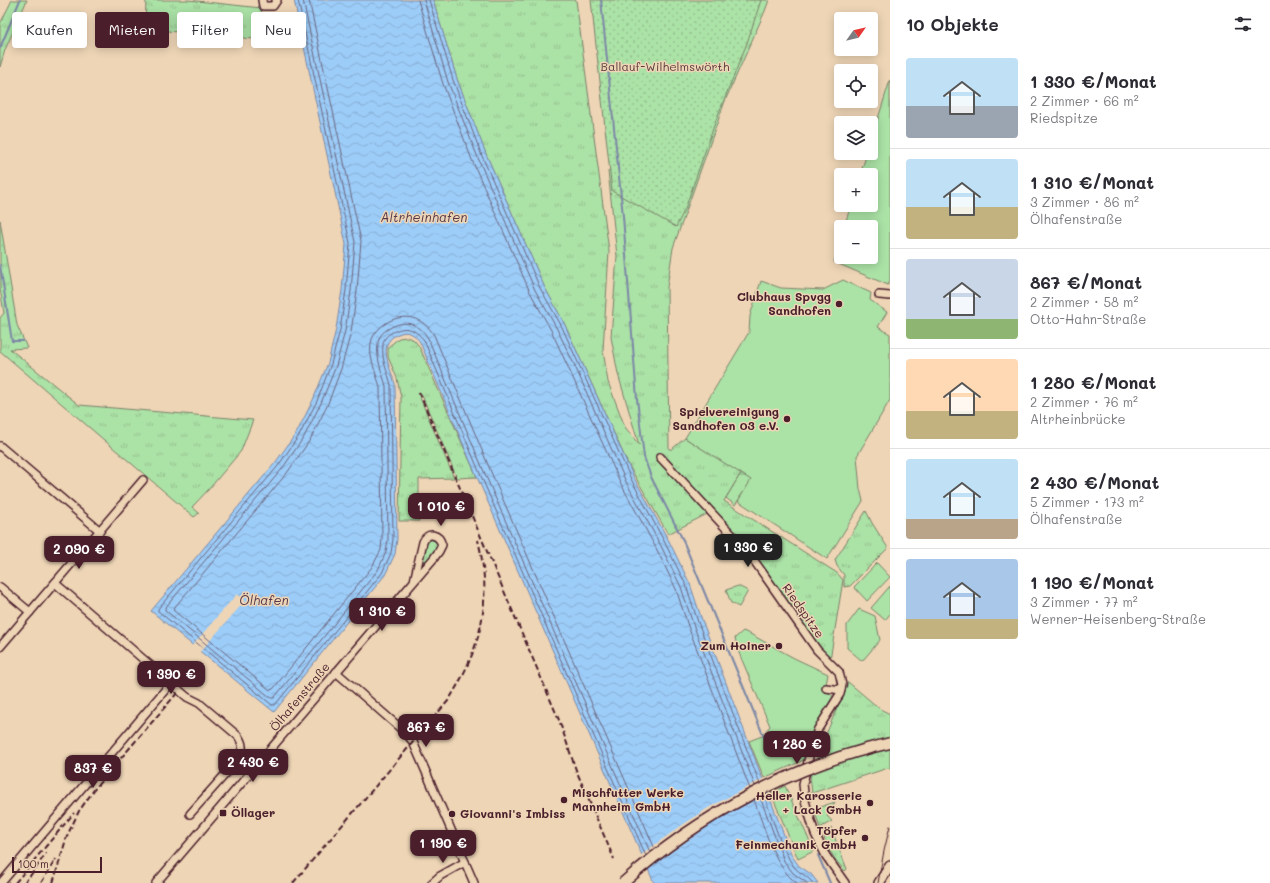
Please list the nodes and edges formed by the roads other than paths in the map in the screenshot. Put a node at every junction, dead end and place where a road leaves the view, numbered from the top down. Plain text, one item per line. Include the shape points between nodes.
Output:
1 (277, 0) edge
2 (263, 3) edge
3 (879, 295) dead end
4 (890, 296) edge
5 (0, 446) edge
6 (660, 457) dead end
7 (143, 480) dead end
8 (100, 531) junction
9 (414, 581) junction
10 (55, 583) junction
11 (0, 587) edge
12 (30, 612) junction
13 (0, 647) edge
14 (336, 672) junction
15 (171, 683) junction
16 (826, 688) dead end
17 (841, 690) junction
18 (890, 743) edge
19 (190, 814) dead end
20 (465, 862) junction
21 (890, 866) edge
22 (844, 881) edge
23 (1, 883) edge
24 (156, 883) edge
25 (432, 883) edge
26 (474, 883) edge
27 (623, 883) edge
28 (852, 883) edge
29 (879, 883) edge

1 - 2 street via 273,6
3 - 4 street
5 - 8 street
6 - 17 street, Riedspitze via 748,552 817,650 839,672 842,679
7 - 8 street
8 - 10 street
9 - 9 street, Ölhafenstraße via 440,551 441,539 436,535 426,537 423,542
9 - 14 street, Ölhafenstraße
10 - 12 street
10 - 15 street
11 - 12 street
12 - 13 street
14 - 20 street via 413,742
14 - 24 street, Ölhafenstraße
15 - 19 street via 238,736 243,747 238,760
15 - 23 street
16 - 17 street
17 - 22 street via 818,729 803,784 805,801 815,834 826,856
18 - 27 main road, bridge via 819,764 761,789 690,830
20 - 25 street
20 - 26 street
21 - 29 street
22 - 28 street

